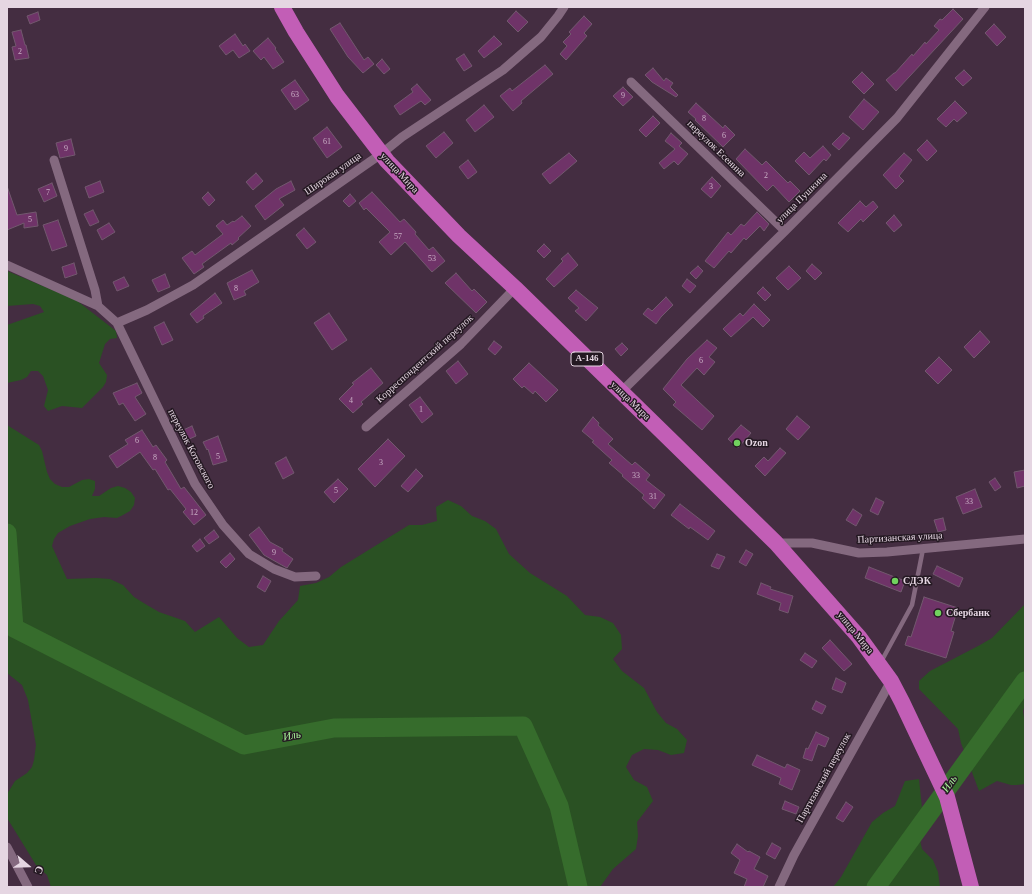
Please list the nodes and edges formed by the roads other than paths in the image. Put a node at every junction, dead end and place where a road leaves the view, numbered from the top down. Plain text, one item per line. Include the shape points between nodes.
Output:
1 (282, 7) edge
2 (564, 7) edge
3 (985, 7) edge
4 (631, 82) dead end
5 (381, 154) junction
6 (54, 160) dead end
7 (786, 231) junction
8 (7, 265) edge
9 (515, 288) junction
10 (98, 306) junction
11 (117, 323) junction
12 (622, 392) junction
13 (366, 427) dead end
14 (1024, 541) edge
15 (776, 543) junction
16 (923, 549) junction
17 (316, 576) dead end
18 (880, 665) junction
19 (891, 681) junction
20 (7, 847) edge
21 (971, 886) edge
22 (28, 887) edge
23 (779, 887) edge

1 - 5 highway, улица Мира / А-146 via 337,96
2 - 5 street, Широкая улица via 540,37 503,70 402,137
3 - 7 street, улица Пушкина via 897,118
4 - 7 street, переулок Есенина
5 - 9 highway, улица Мира / А-146 via 459,236
5 - 11 street, Широкая улица via 193,285
6 - 10 street
7 - 12 street, улица Пушкина
8 - 10 street
9 - 12 highway, улица Мира / А-146
9 - 13 street, Корреспондентский переулок via 461,344
10 - 11 street
11 - 17 street, переулок Котовского via 195,484 223,525 249,554 274,569 295,577
12 - 15 highway, улица Мира / А-146
14 - 16 street, Партизанская улица
15 - 16 street, Партизанская улица via 812,543 859,553
15 - 18 highway, улица Мира / А-146 via 860,637
16 - 18 lane via 912,605
18 - 19 highway, улица Мира / А-146
19 - 21 highway, улица Мира / А-146 via 947,797
19 - 23 street, Партизанский переулок via 794,855
20 - 22 street

